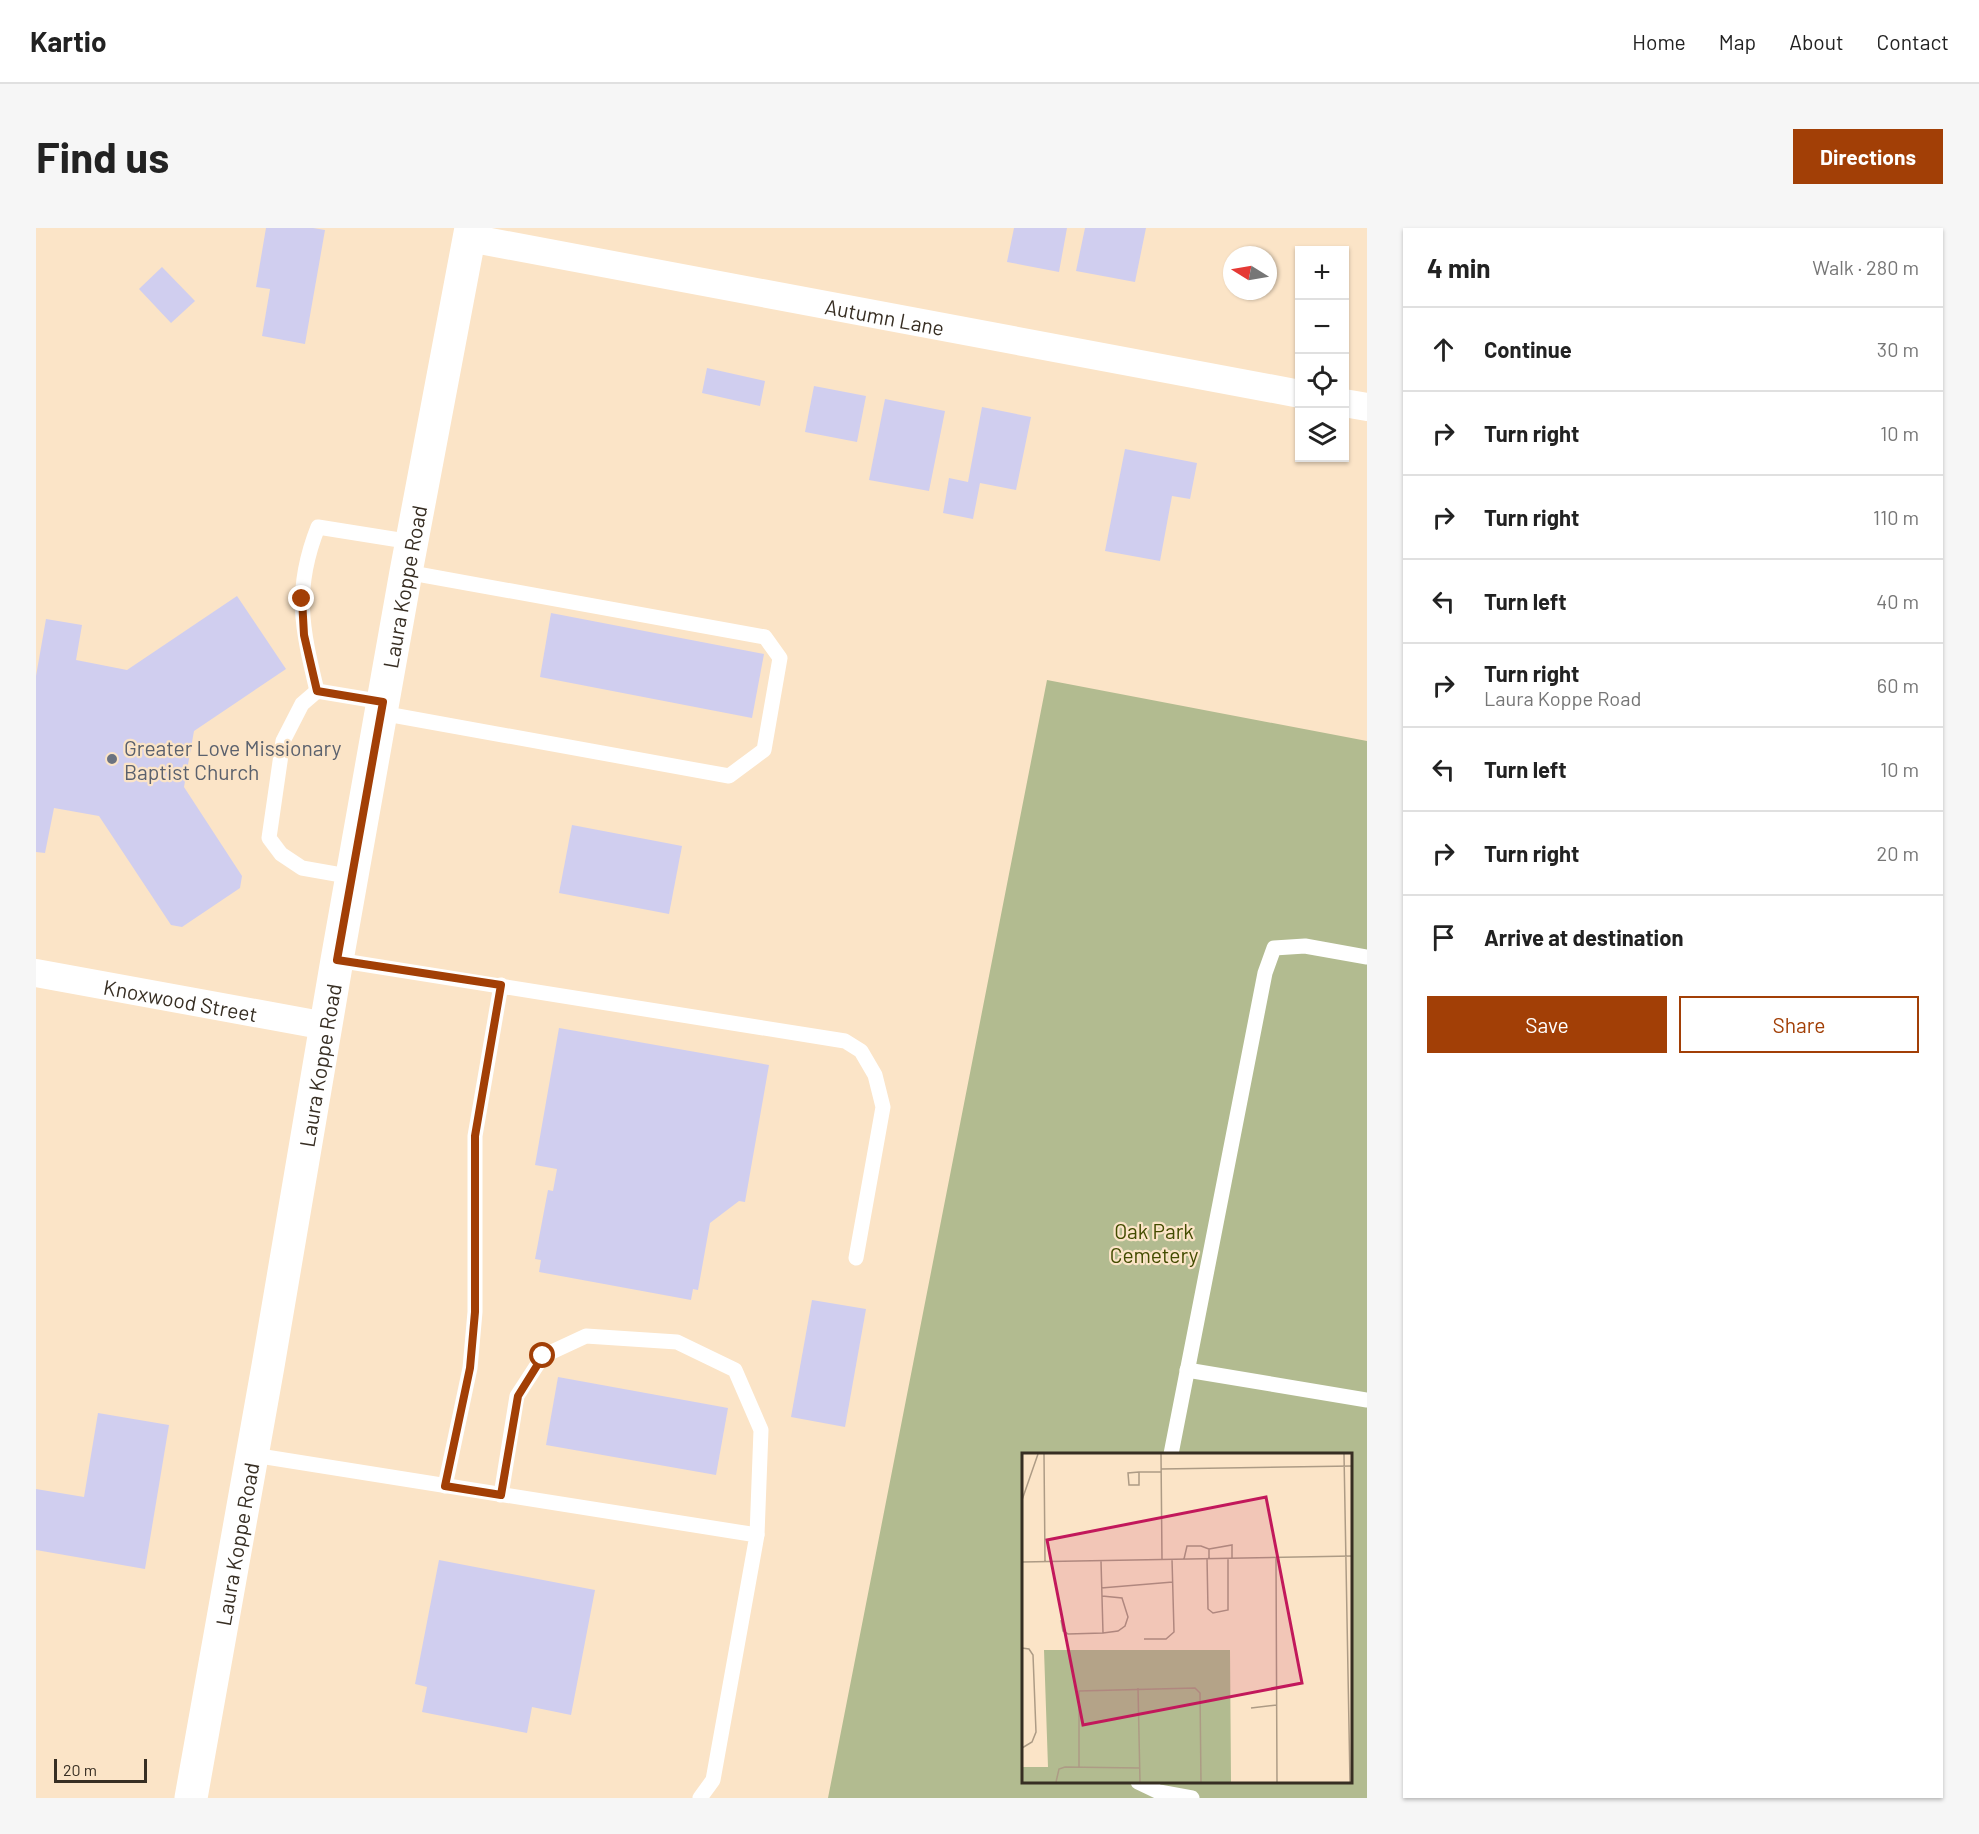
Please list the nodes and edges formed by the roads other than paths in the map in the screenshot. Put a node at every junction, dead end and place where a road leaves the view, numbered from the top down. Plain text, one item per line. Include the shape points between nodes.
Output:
1 (470, 233) edge
2 (1295, 393) edge
3 (1349, 404) edge
4 (1367, 407) edge
5 (409, 557) junction
6 (317, 691) junction
7 (382, 708) junction
8 (352, 877) junction
9 (1367, 957) edge
10 (337, 960) junction
11 (36, 974) edge
12 (501, 985) junction
13 (326, 1026) junction
14 (856, 1258) dead end
15 (1187, 1370) junction
16 (1367, 1400) edge
17 (1171, 1453) edge
18 (253, 1455) junction
19 (445, 1486) junction
20 (501, 1495) junction
21 (757, 1536) junction
22 (1140, 1783) edge
23 (191, 1798) edge
24 (700, 1798) edge
25 (1192, 1798) edge

1 - 2 street, Autumn Lane
1 - 5 street, Laura Koppe Road
3 - 4 street
5 - 6 lane via 318,527 307,555 302,599 304,635
5 - 7 street, Laura Koppe Road
5 - 7 lane via 765,637 780,658 764,750 729,776
6 - 7 lane
6 - 8 lane via 302,704 283,741 269,838 281,854 302,868
7 - 8 street, Laura Koppe Road
8 - 10 street, Laura Koppe Road
9 - 15 lane via 1305,946 1274,948 1264,973
10 - 12 lane
10 - 13 street, Laura Koppe Road
11 - 13 street, Knoxwood Street
12 - 14 lane via 845,1041 861,1051 875,1075 883,1107
12 - 19 lane via 475,1136 475,1312 470,1368
13 - 18 street, Laura Koppe Road
15 - 16 lane
15 - 17 lane
18 - 19 lane
18 - 23 street, Laura Koppe Road
19 - 20 lane
20 - 21 lane
20 - 21 lane via 518,1396 543,1356 586,1336 677,1342 735,1371 761,1430
21 - 24 lane via 713,1780
22 - 25 lane via 1159,1792

